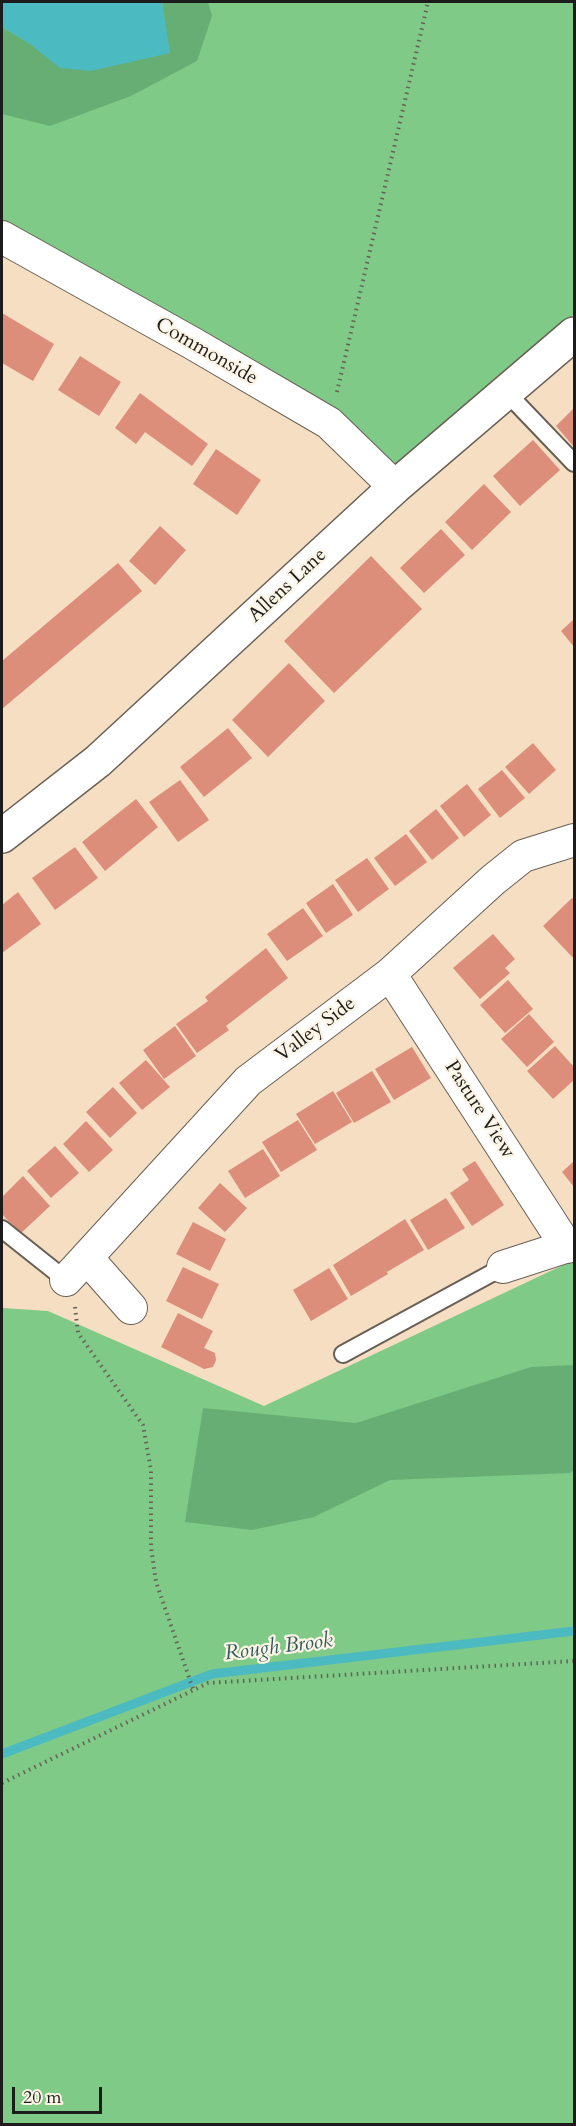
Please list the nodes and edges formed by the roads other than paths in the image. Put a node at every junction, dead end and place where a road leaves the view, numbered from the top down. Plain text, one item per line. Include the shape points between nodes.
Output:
1 (2, 237) edge
2 (574, 334) edge
3 (507, 393) junction
4 (574, 463) edge
5 (395, 487) junction
6 (2, 836) edge
7 (574, 840) edge
8 (390, 974) junction
9 (2, 1229) edge
10 (571, 1245) edge
11 (503, 1267) joint
12 (77, 1269) junction
13 (131, 1308) dead end
14 (343, 1354) dead end

1 - 5 street, Commonside via 329,423
2 - 3 street, Allens Lane
3 - 4 lane
3 - 5 street, Allens Lane
5 - 6 street, Allens Lane via 98,761
7 - 8 street, Valley Side via 523,856
8 - 10 street, Pasture View
8 - 12 street, Valley Side via 248,1081
9 - 12 lane
10 - 11 street, Pasture View
11 - 14 lane
12 - 13 street

